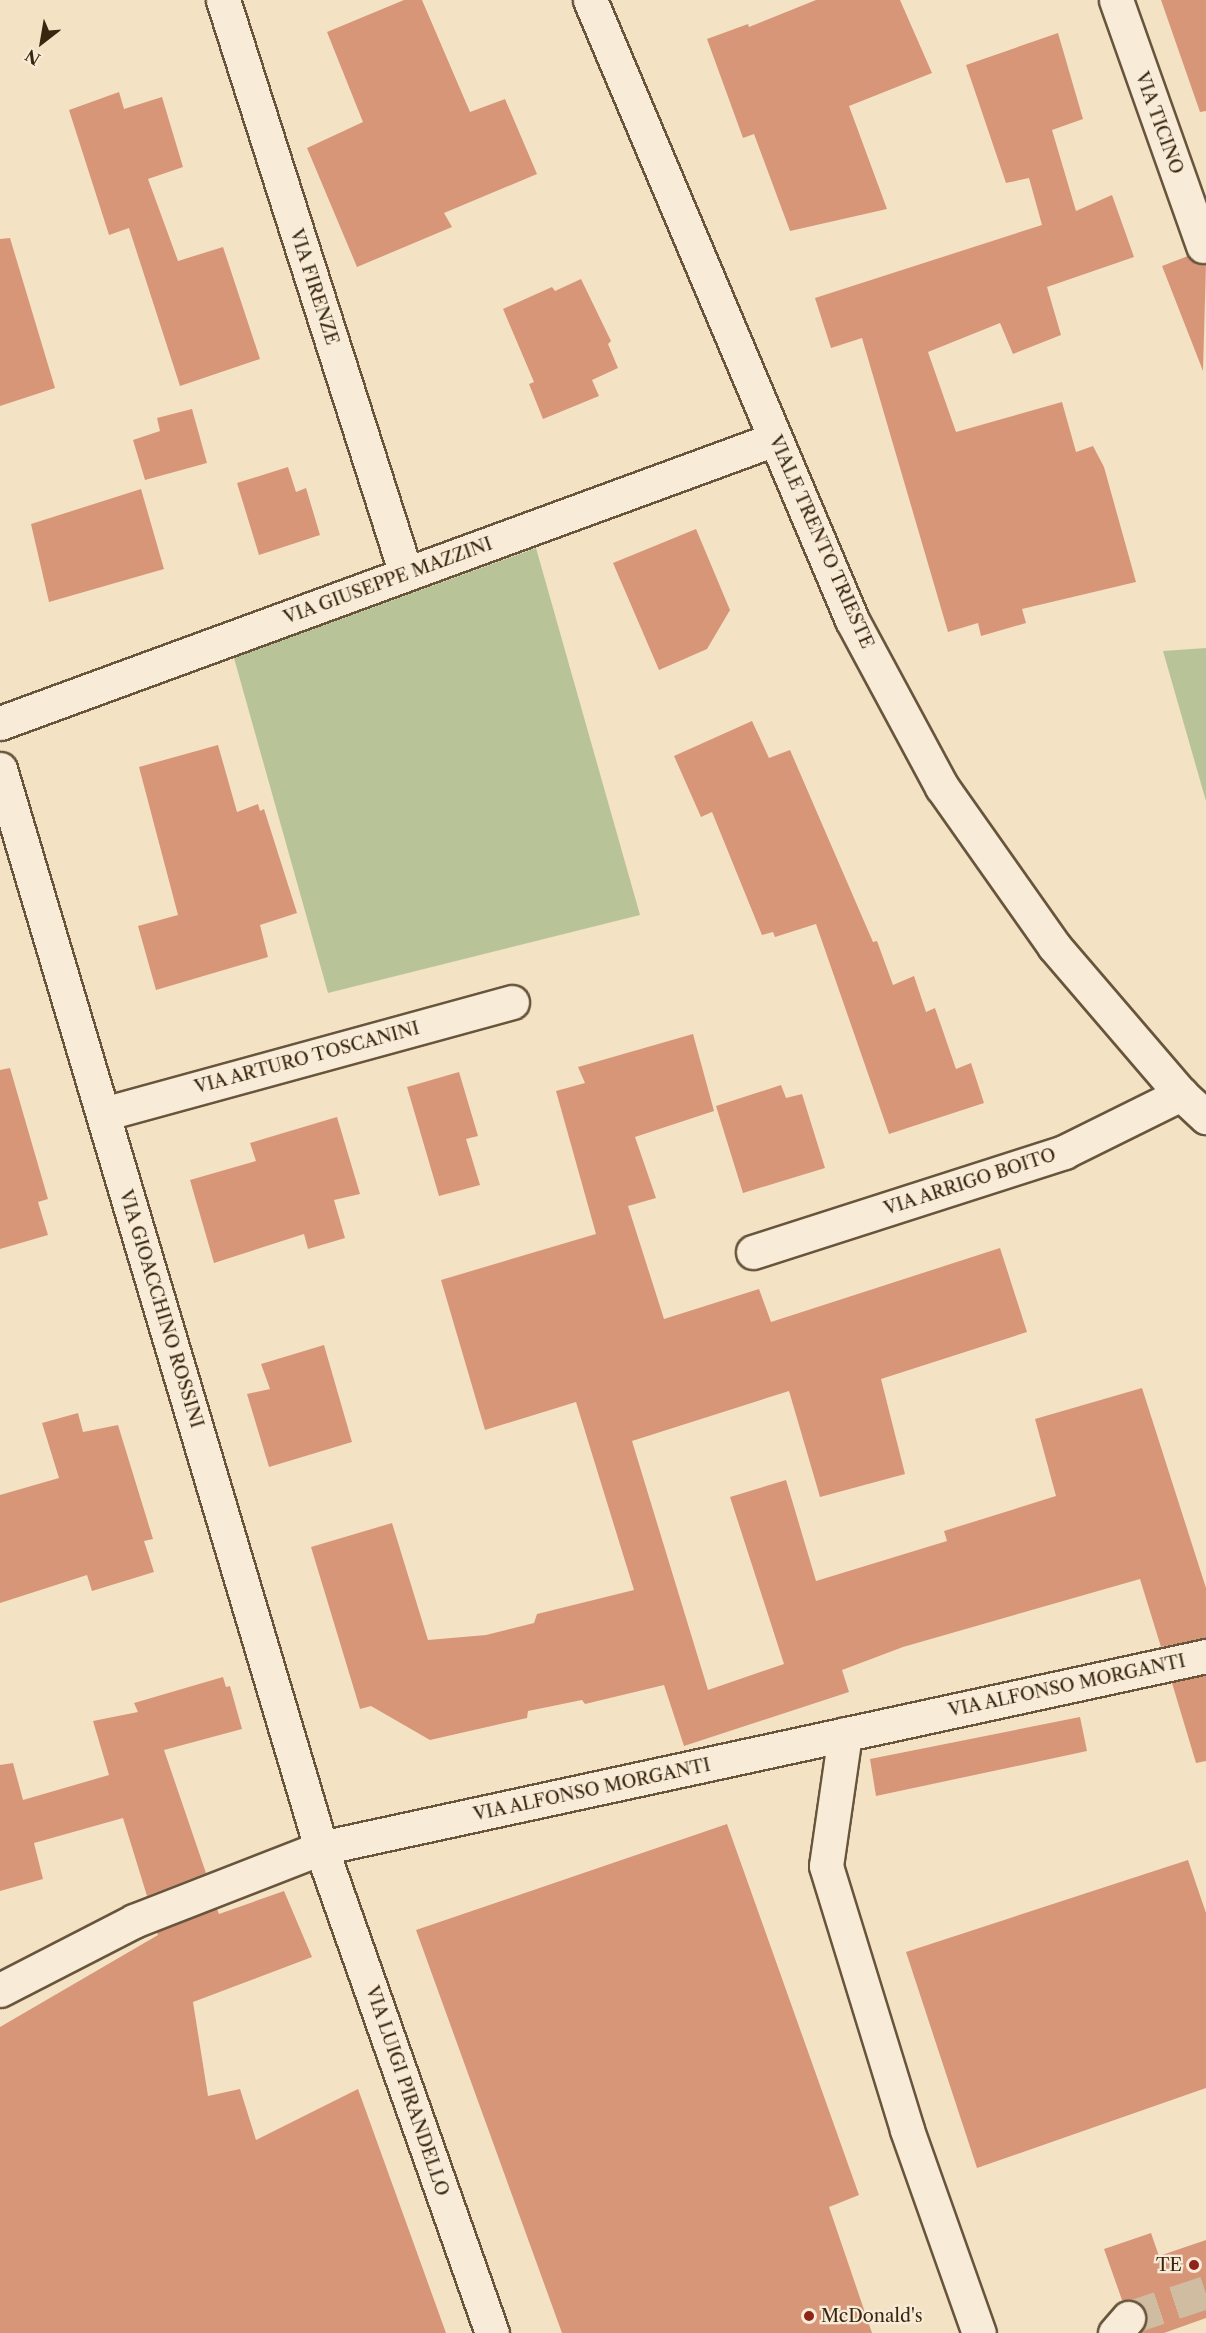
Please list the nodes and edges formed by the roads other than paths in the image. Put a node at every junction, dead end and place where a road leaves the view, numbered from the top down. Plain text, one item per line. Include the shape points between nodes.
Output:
1 (222, 0) edge
2 (590, 0) edge
3 (1116, 0) edge
4 (1203, 246) dead end
5 (775, 439) junction
6 (406, 574) junction
7 (0, 723) edge
8 (0, 769) edge
9 (512, 1002) dead end
10 (1181, 1094) junction
11 (103, 1114) junction
12 (1206, 1118) edge
13 (753, 1252) dead end
14 (1206, 1656) edge
15 (845, 1734) junction
16 (321, 1848) junction
17 (0, 1990) edge
18 (492, 2333) edge
19 (979, 2333) edge

1 - 6 street, VIA FIRENZE
2 - 5 street, VIALE TRENTO TRIESTE
3 - 4 street, VIA TICINO
5 - 6 street, VIA GIUSEPPE MAZZINI
5 - 10 street, VIALE TRENTO TRIESTE via 852,620 942,787 1054,946
6 - 7 street, VIA GIUSEPPE MAZZINI
8 - 11 street, VIA GIOACCHINO ROSSINI
9 - 11 street, VIA ARTURO TOSCANINI
10 - 12 street, VIALE TRENTO TRIESTE
10 - 13 street, VIA ARRIGO BOITO via 1064,1152
11 - 16 street, VIA GIOACCHINO ROSSINI
14 - 15 street, VIA ALFONSO MORGANTI
15 - 16 street, VIA ALFONSO MORGANTI
15 - 19 street via 826,1866 907,2130
16 - 17 street, VIA ALFONSO MORGANTI via 134,1921
16 - 18 street, VIA LUIGI PIRANDELLO

